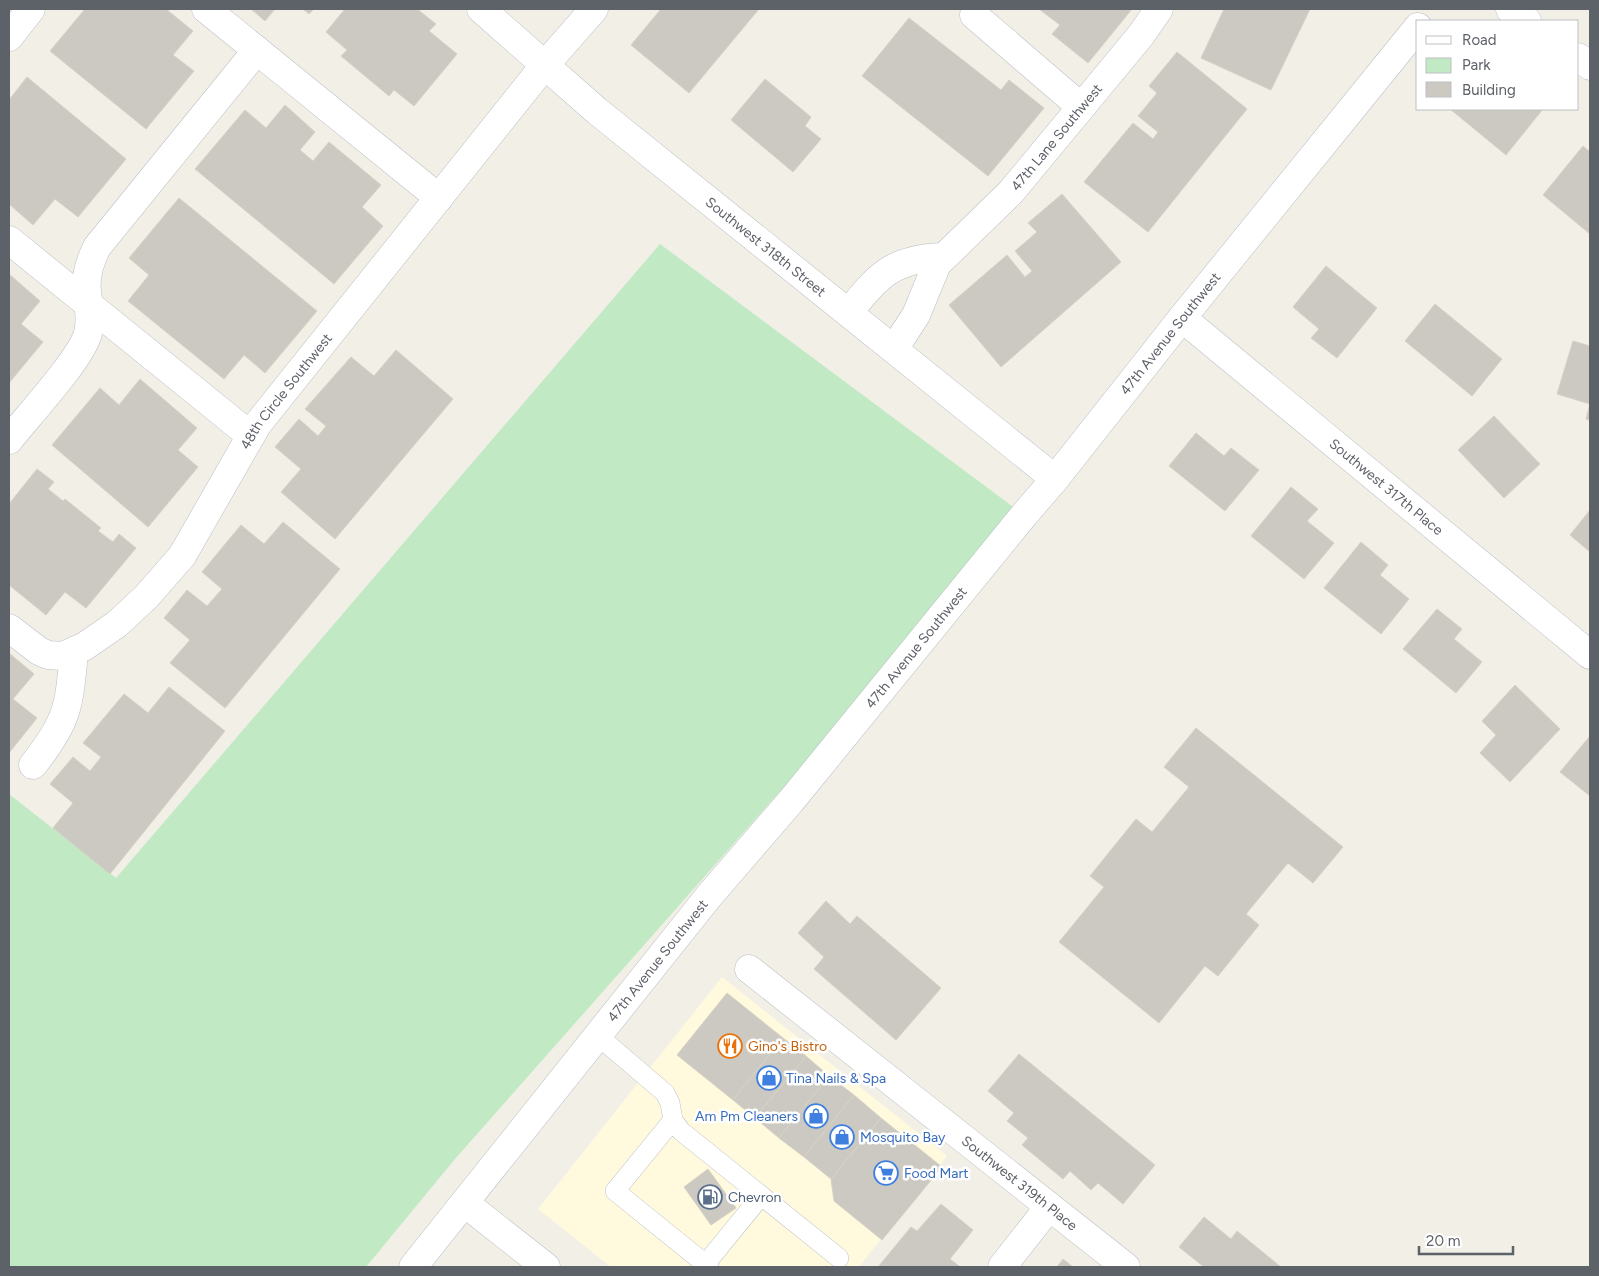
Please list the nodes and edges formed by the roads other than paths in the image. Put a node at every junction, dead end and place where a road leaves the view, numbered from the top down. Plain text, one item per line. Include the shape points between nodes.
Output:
1 (31, 9) edge
2 (206, 9) edge
3 (481, 9) edge
4 (594, 9) edge
5 (1159, 9) edge
6 (1432, 9) edge
7 (1510, 9) edge
8 (974, 15) dead end
9 (1423, 20) edge
10 (1526, 20) edge
11 (1416, 29) edge
12 (9, 37) edge
13 (257, 50) junction
14 (1579, 58) edge
15 (544, 66) junction
16 (1590, 66) edge
17 (1081, 107) junction
18 (439, 198) junction
19 (9, 240) edge
20 (942, 257) junction
21 (89, 306) junction
22 (849, 312) junction
23 (1182, 318) junction
24 (894, 349) junction
25 (251, 436) junction
26 (9, 440) edge
27 (1055, 480) junction
28 (9, 628) edge
29 (74, 652) junction
30 (1590, 655) edge
31 (33, 765) dead end
32 (749, 969) dead end
33 (597, 1035) junction
34 (673, 1120) junction
35 (761, 1196) junction
36 (466, 1204) junction
37 (1050, 1207) junction
38 (839, 1258) dead end
39 (706, 1266) edge
40 (413, 1267) edge
41 (546, 1267) edge
42 (1002, 1267) edge
43 (1126, 1267) edge

1 - 12 street
2 - 13 street
3 - 15 street, Southwest 318th Street
4 - 15 street, 48th Circle Southwest
5 - 17 street, 47th Lane Southwest
6 - 9 street
7 - 10 street
8 - 17 street
11 - 23 street, 47th Avenue Southwest
13 - 18 street
13 - 21 street via 98,247 87,277
14 - 16 street
15 - 18 street, 48th Circle Southwest
15 - 22 street, Southwest 318th Street
17 - 20 street, 47th Lane Southwest via 989,216
18 - 25 street, 48th Circle Southwest
19 - 21 street
20 - 22 street via 911,260 889,270 866,290
20 - 24 street, 47th Lane Southwest via 932,273 916,315
21 - 25 street
21 - 26 street via 90,324 83,346
22 - 24 street, Southwest 318th Street
23 - 27 street, 47th Avenue Southwest
23 - 30 street, Southwest 317th Place
24 - 27 street, Southwest 318th Street
25 - 29 street, 48th Circle Southwest via 182,556 130,613
27 - 33 street, 47th Avenue Southwest
28 - 29 street, 48th Circle Southwest via 48,655 63,656
29 - 31 street via 65,717
32 - 37 street, Southwest 319th Place
33 - 34 lane via 665,1093
33 - 36 street, 47th Avenue Southwest
34 - 35 lane
34 - 39 lane via 615,1191
35 - 38 lane
35 - 39 lane
36 - 40 street, 47th Avenue Southwest
36 - 41 street
37 - 42 street
37 - 43 street, Southwest 319th Place

